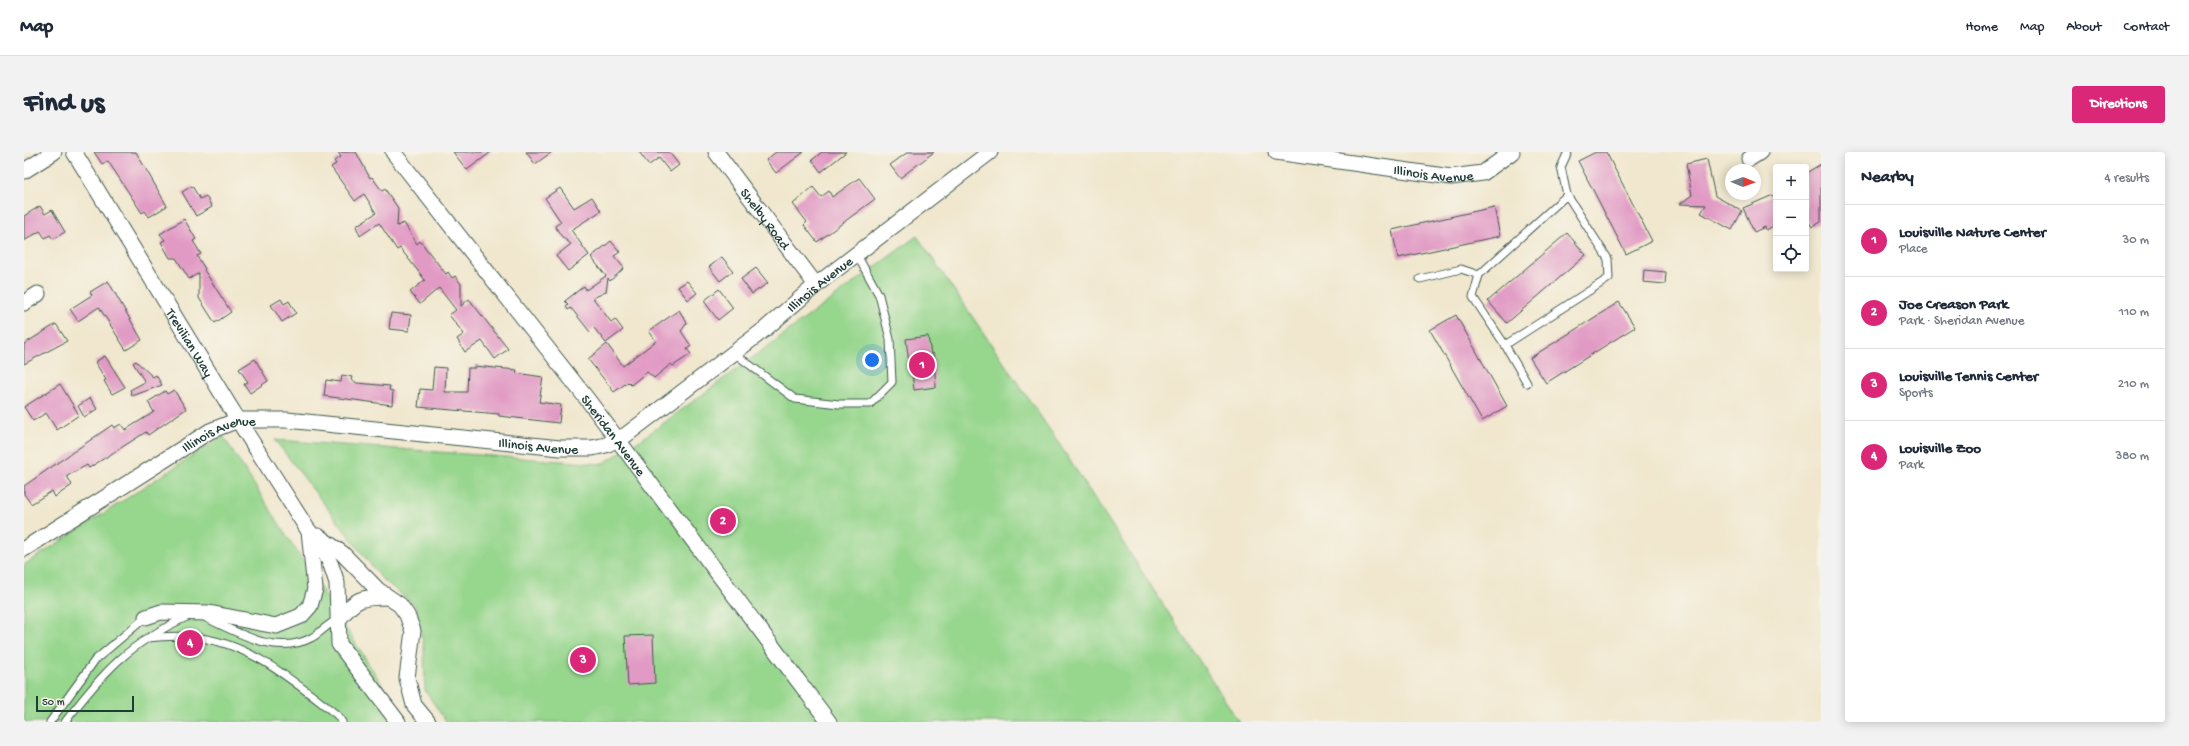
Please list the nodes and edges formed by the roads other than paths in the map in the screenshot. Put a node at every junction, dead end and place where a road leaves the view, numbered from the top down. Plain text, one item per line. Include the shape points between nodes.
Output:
1 (54, 152) edge
2 (74, 152) edge
3 (393, 152) edge
4 (716, 152) edge
5 (990, 152) edge
6 (1276, 152) edge
7 (1568, 152) edge
8 (1506, 154) edge
9 (24, 171) edge
10 (1568, 195) junction
11 (857, 255) junction
12 (1479, 274) junction
13 (1420, 279) dead end
14 (816, 285) junction
15 (38, 294) dead end
16 (24, 303) edge
17 (1505, 346) junction
18 (734, 353) junction
19 (1527, 383) dead end
20 (238, 420) junction
21 (618, 440) junction
22 (308, 530) junction
23 (24, 549) edge
24 (388, 598) junction
25 (196, 614) junction
26 (146, 617) joint
27 (339, 618) junction
28 (147, 638) junction
29 (50, 722) edge
30 (65, 722) edge
31 (342, 722) edge
32 (398, 722) edge
33 (428, 722) edge
34 (829, 722) edge

1 - 9 street
2 - 20 street, Trevilian Way
3 - 21 street, Sheridan Avenue
4 - 14 street, Shelby Road
5 - 11 street, Illinois Avenue
6 - 8 street, Illinois Avenue via 1452,177 1483,173
7 - 10 lane via 1561,167
10 - 12 lane
10 - 17 lane via 1608,259 1609,278
11 - 14 street, Illinois Avenue
11 - 18 lane via 879,295 890,339 892,382 870,404 839,404 795,399
12 - 13 lane via 1461,269
12 - 17 lane via 1473,297
14 - 18 street, Illinois Avenue via 765,330
15 - 16 street
17 - 19 lane
18 - 21 street, Illinois Avenue
20 - 21 street, Illinois Avenue via 287,420 560,448 592,448
20 - 22 street, Trevilian Way
20 - 23 street, Illinois Avenue via 210,431
21 - 34 street, Sheridan Avenue
22 - 24 street, Trevilian Way via 342,553
22 - 25 street via 315,589 310,606 301,616 276,626 209,613
22 - 27 street, Trevilian Way via 323,549 331,565 337,583
24 - 27 street via 360,599
24 - 33 street, Trevilian Way via 400,605 413,631 407,678 414,705
25 - 26 street via 161,612
25 - 27 lane via 270,645 294,645 312,638
25 - 28 lane via 160,629
26 - 29 lane via 95,660
27 - 32 street, Trevilian Way via 340,644
28 - 30 lane via 93,685
28 - 31 lane via 193,636 255,656 276,668 337,715

